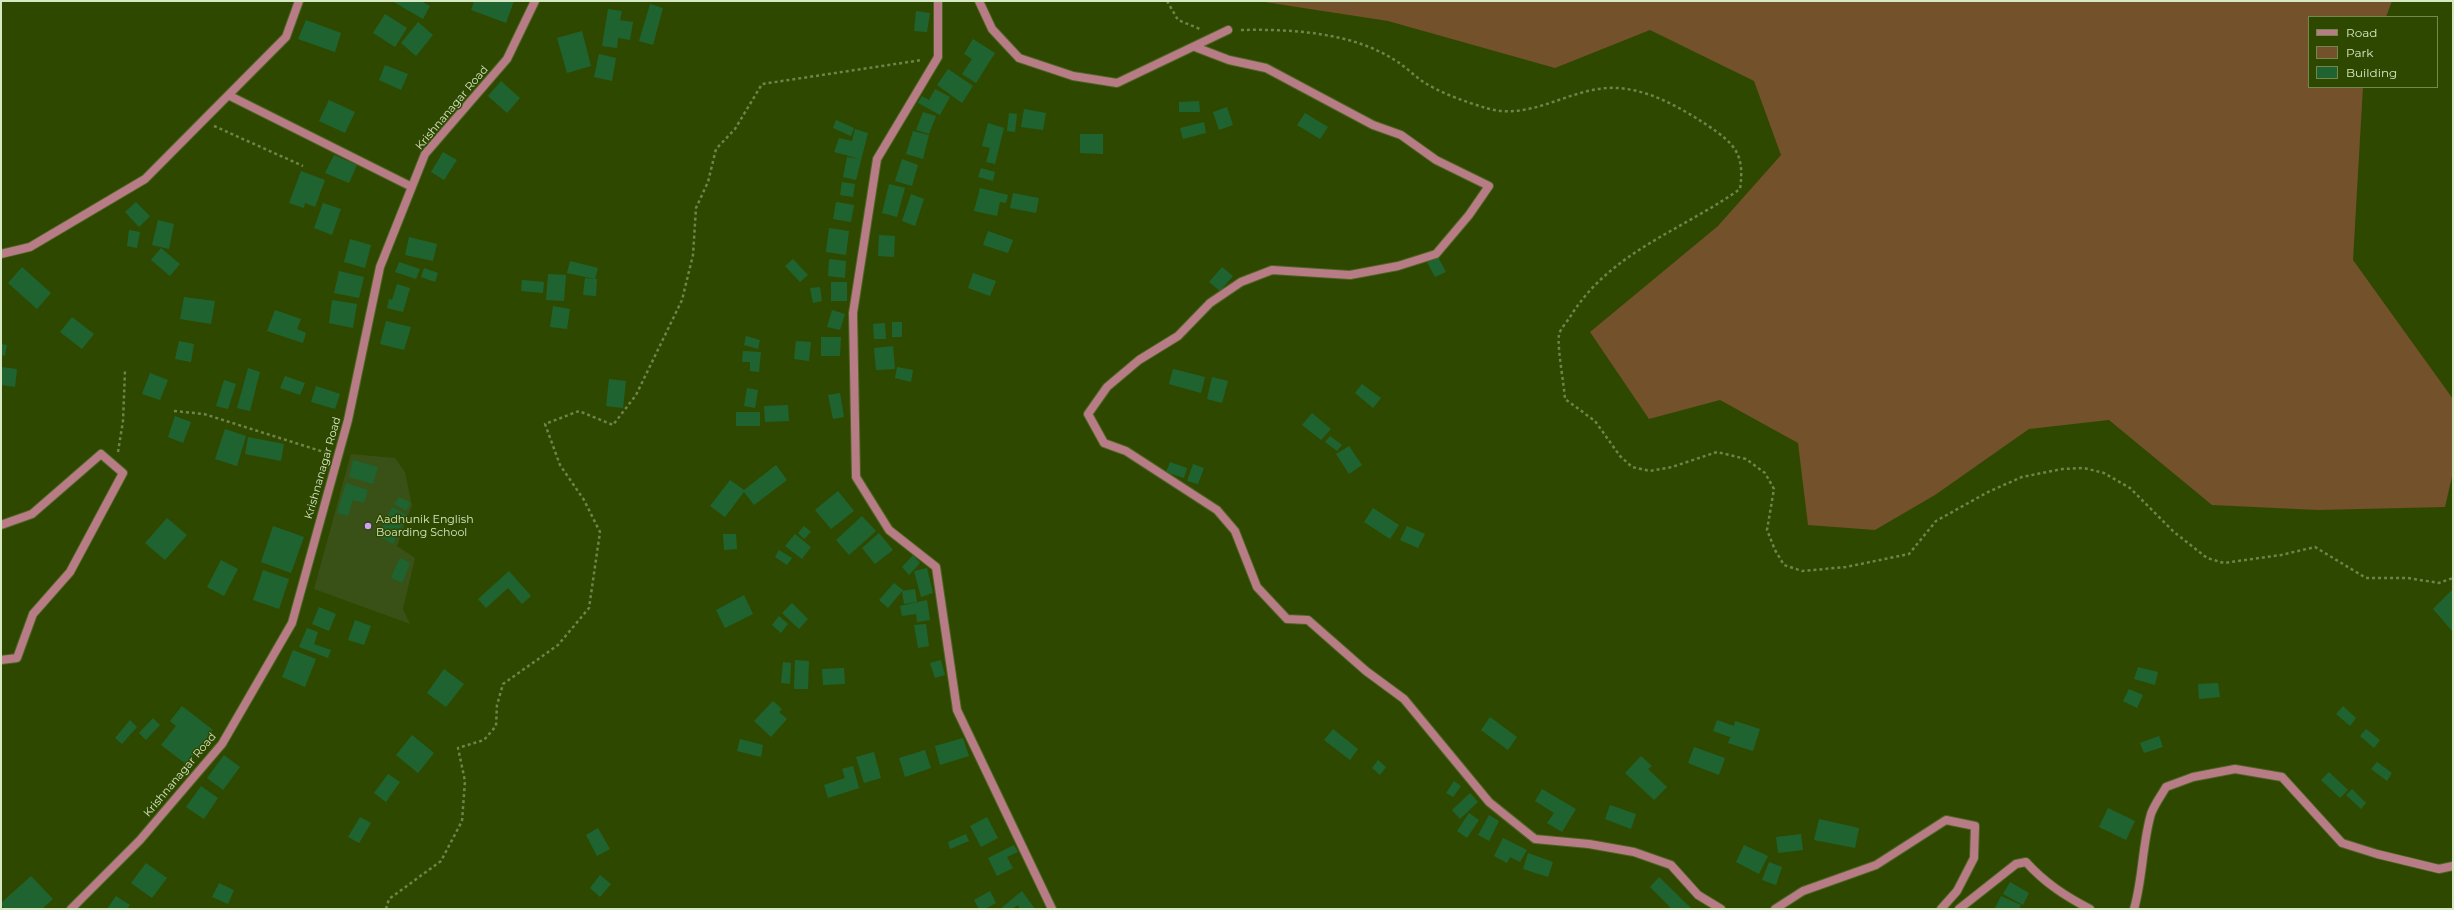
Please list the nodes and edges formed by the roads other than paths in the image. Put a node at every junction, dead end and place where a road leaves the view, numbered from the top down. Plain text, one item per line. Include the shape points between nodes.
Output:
1 (299, 1) edge
2 (535, 1) edge
3 (938, 1) edge
4 (979, 1) edge
5 (1228, 30) road end
6 (1194, 47) junction
7 (230, 96) junction
8 (412, 187) junction
9 (1, 254) edge
10 (1, 525) edge
11 (1, 660) edge
12 (2453, 866) edge
13 (71, 909) edge
14 (1052, 909) edge
15 (1721, 909) edge
16 (1775, 909) edge
17 (1941, 909) edge
18 (1959, 909) edge
19 (2090, 909) edge
20 (2134, 909) edge

1 - 7 street via 286,37
2 - 8 street, Krishnanagar Road via 507,59 425,154
3 - 14 street via 938,57 877,159 853,313 856,477 890,530 936,567 957,710
4 - 6 street via 992,30 1019,58 1073,76 1117,83
5 - 6 street
6 - 15 street via 1229,60 1266,68 1373,125 1401,135 1436,160 1489,186 1469,215 1436,254 1398,266 1350,275 1272,270 1241,282 1210,304 1178,336 1139,360 1107,387 1088,414 1104,443 1126,451 1217,510 1234,531 1257,586 1273,606 1287,620 1308,620 1366,671 1404,699 1489,802 1535,839 1589,844 1634,852 1671,865 1698,895
7 - 8 street
7 - 9 street via 145,179 30,247
8 - 13 street, Krishnanagar Road via 380,267 348,420 292,623 222,744 140,840
10 - 11 street via 32,514 101,454 123,473 70,572 33,614 17,658
12 - 20 street via 2439,869 2342,843 2282,777 2235,769 2193,777 2166,787 2151,813
16 - 17 street via 1803,891 1876,865 1946,820 1975,826 1974,858 1957,891
18 - 19 street via 2016,864 2026,862 2040,878

